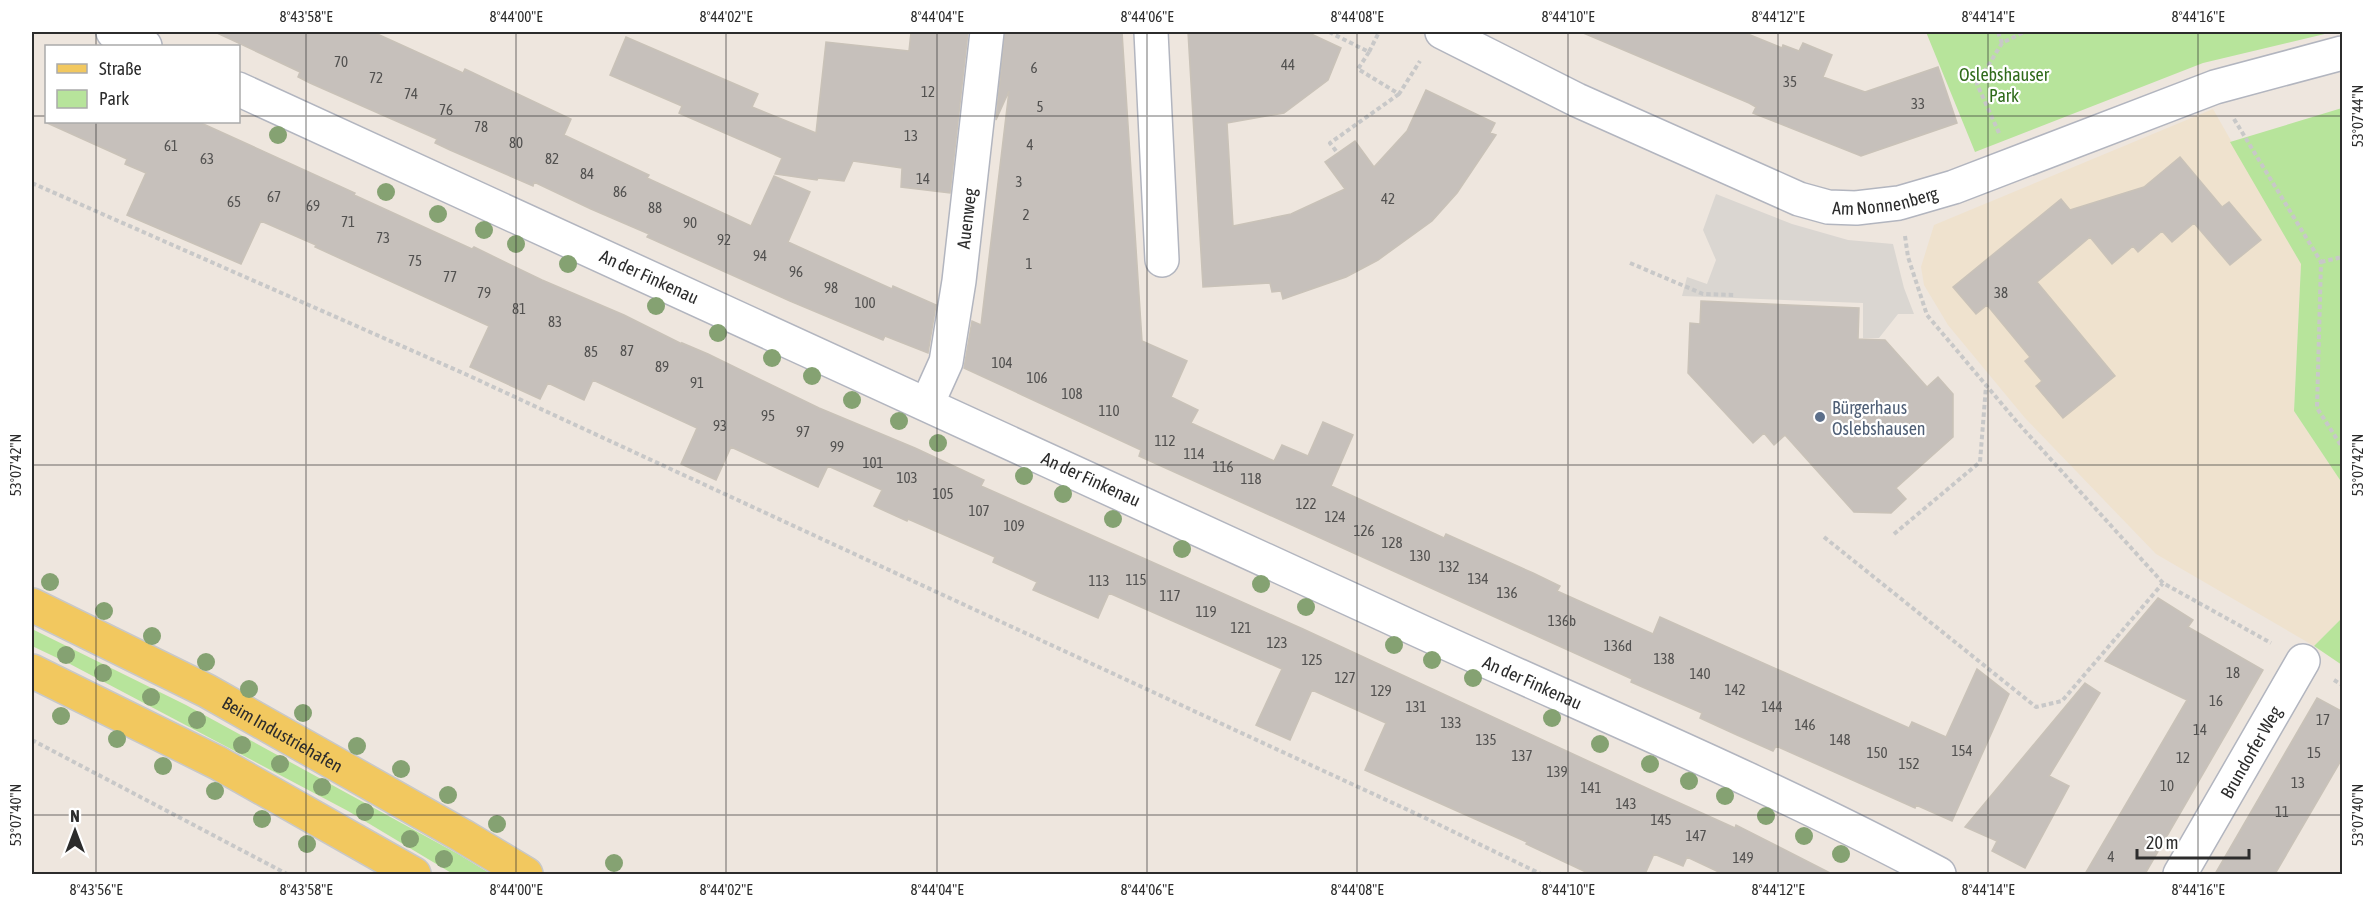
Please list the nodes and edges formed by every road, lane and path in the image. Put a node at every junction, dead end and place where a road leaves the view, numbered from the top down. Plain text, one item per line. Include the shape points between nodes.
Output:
1 (113, 32) edge
2 (987, 32) edge
3 (1151, 32) edge
4 (1329, 32) edge
5 (1379, 32) edge
6 (1442, 32) edge
7 (1998, 32) edge
8 (2024, 32) edge
9 (2002, 43) junction
10 (144, 45) edge
11 (1369, 52) junction
12 (2343, 53) edge
13 (1421, 59) dead end
14 (2215, 87) junction
15 (240, 90) edge
16 (1399, 94) junction
17 (1336, 151) dead end
18 (2013, 164) junction
19 (32, 183) edge
20 (1899, 203) junction
21 (2343, 257) edge
22 (1162, 260) dead end
23 (2321, 262) junction
24 (1630, 263) dead end
25 (1735, 295) dead end
26 (1986, 386) junction
27 (928, 402) junction
28 (2343, 447) edge
29 (1894, 534) dead end
30 (1824, 537) dead end
31 (2163, 583) junction
32 (32, 605) edge
33 (2303, 661) junction
34 (32, 671) edge
35 (2343, 685) edge
36 (32, 740) edge
37 (287, 874) edge
38 (414, 874) edge
39 (526, 874) edge
40 (1541, 874) edge
41 (1939, 874) edge
42 (2180, 874) edge

1 - 10 street
2 - 27 street, Auenweg via 946,362
3 - 22 street
4 - 11 path
5 - 11 path
6 - 20 street, Am Nonnenberg via 1577,100 1800,199 1828,207
7 - 9 path
8 - 9 path
9 - 18 path via 1977,84
11 - 16 path via 1358,69
12 - 14 street, Am Nonnenberg
13 - 16 path
14 - 18 street, Am Nonnenberg
14 - 23 path
15 - 27 street, An der Finkenau
16 - 17 path via 1330,143
18 - 20 street, Am Nonnenberg
19 - 40 path via 463,373
20 - 26 path via 1908,257 1927,315
21 - 23 path
23 - 28 path via 2317,408
24 - 25 path via 1703,294
26 - 29 path via 1980,462
26 - 31 path
27 - 41 street, An der Finkenau via 1845,824
30 - 31 path via 2036,707 2062,702
31 - 33 path
32 - 39 main road, Beim Industriehafen via 207,691
33 - 35 path
33 - 42 street, Brundorfer Weg
34 - 38 main road via 218,763
36 - 37 path

